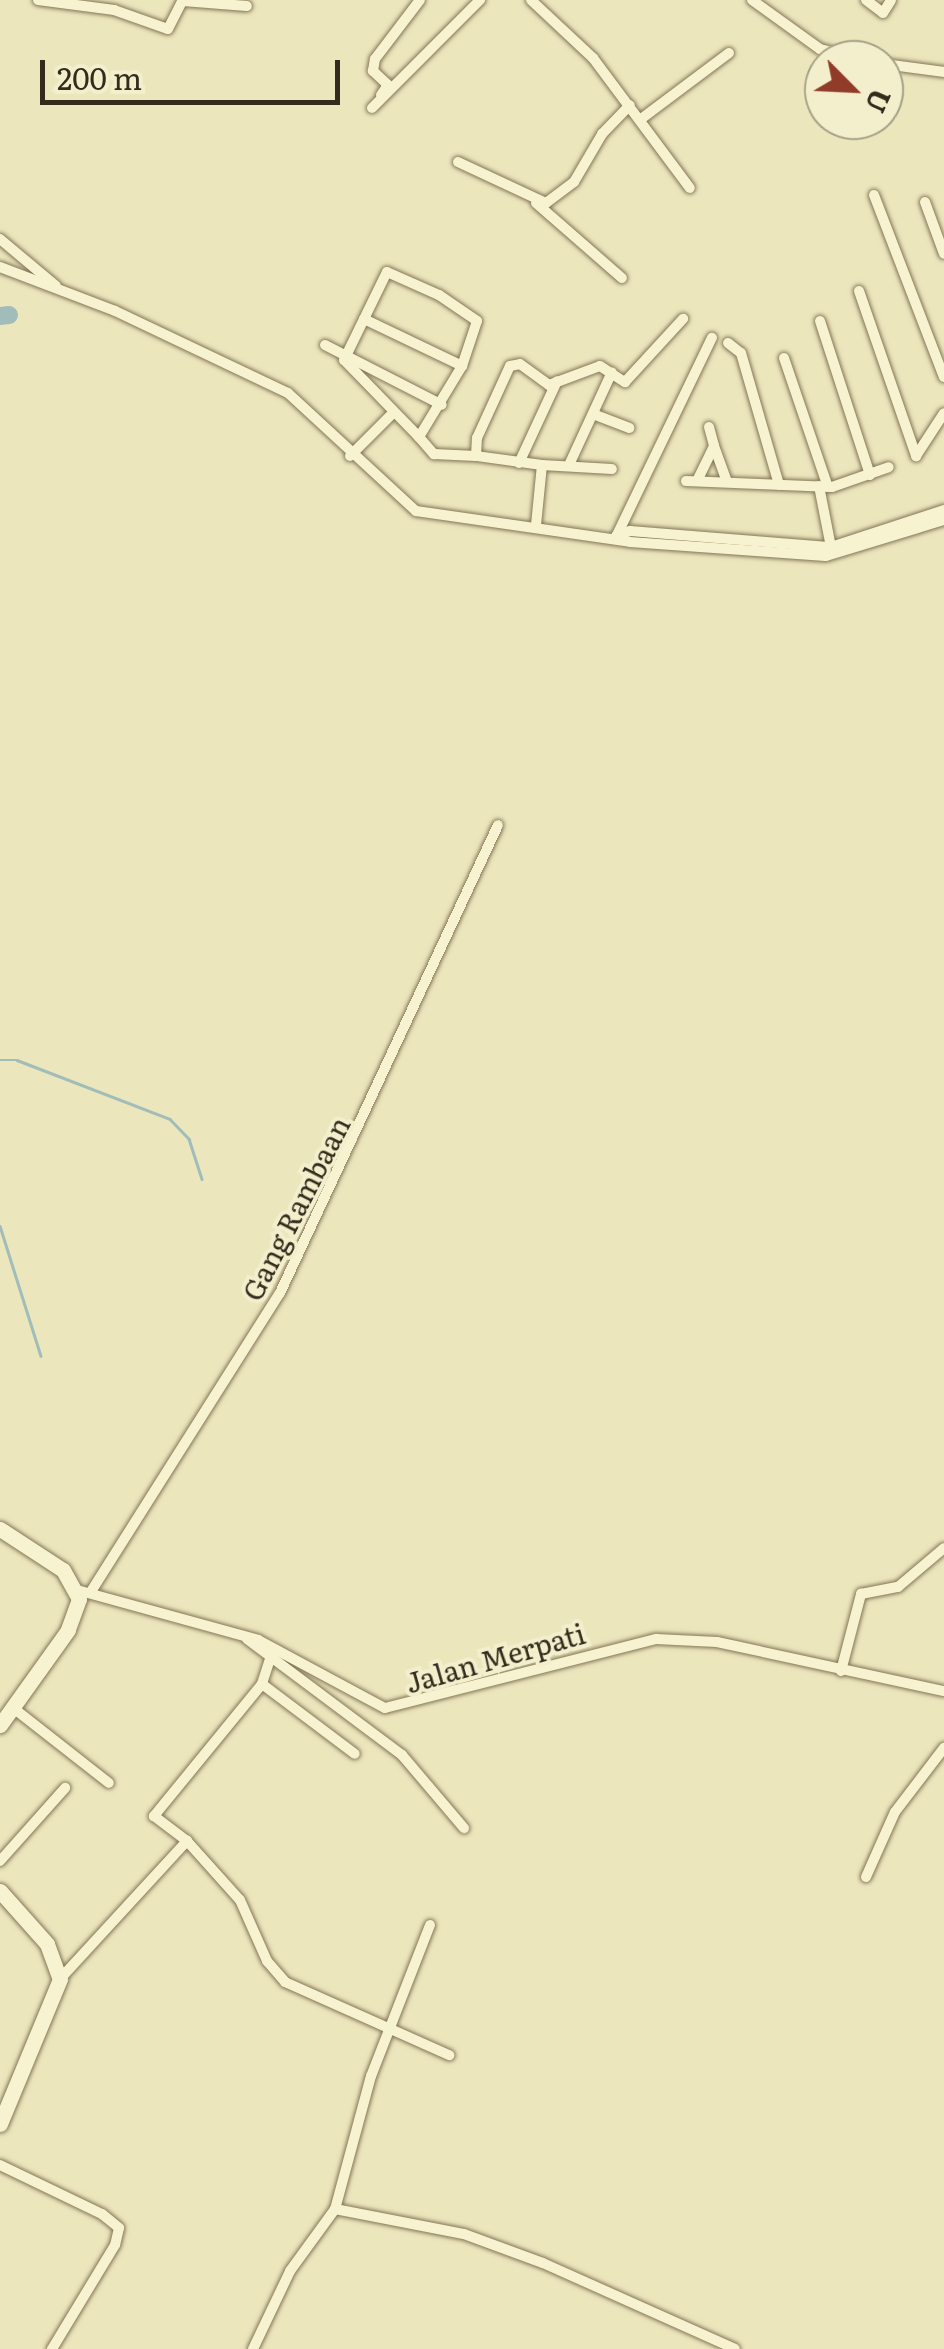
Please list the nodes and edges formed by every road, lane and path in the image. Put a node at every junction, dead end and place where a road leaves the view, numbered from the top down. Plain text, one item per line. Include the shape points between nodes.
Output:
1 (38, 0) edge
2 (183, 0) edge
3 (420, 0) edge
4 (461, 0) edge
5 (480, 0) edge
6 (752, 0) edge
7 (866, 0) edge
8 (892, 0) edge
9 (54, 1) edge
10 (539, 3) edge
11 (90, 4) edge
12 (247, 6) dead end
13 (471, 9) junction
14 (808, 40) edge
15 (729, 53) dead end
16 (904, 67) edge
17 (944, 72) edge
18 (630, 105) junction
19 (641, 120) junction
20 (458, 162) dead end
21 (690, 188) dead end
22 (874, 196) dead end
23 (536, 202) junction
24 (925, 202) dead end
25 (0, 239) edge
26 (944, 254) edge
27 (0, 266) edge
28 (622, 278) dead end
29 (56, 286) junction
30 (859, 291) dead end
31 (682, 318) dead end
32 (364, 319) junction
33 (820, 321) dead end
34 (712, 338) dead end
35 (728, 343) dead end
36 (325, 344) dead end
37 (784, 358) dead end
38 (344, 360) junction
39 (462, 366) junction
40 (612, 372) junction
41 (944, 377) edge
42 (557, 380) junction
43 (442, 405) junction
44 (394, 412) junction
45 (944, 413) edge
46 (593, 414) junction
47 (709, 427) dead end
48 (628, 428) dead end
49 (420, 438) junction
50 (714, 446) junction
51 (350, 456) junction
52 (476, 456) junction
53 (519, 463) junction
54 (542, 465) junction
55 (569, 465) junction
56 (889, 467) dead end
57 (612, 469) dead end
58 (870, 475) junction
59 (727, 482) junction
60 (779, 485) junction
61 (824, 486) junction
62 (944, 510) edge
63 (944, 520) edge
64 (536, 526) junction
65 (616, 536) junction
66 (831, 547) junction
67 (498, 825) dead end
68 (0, 1529) edge
69 (944, 1548) edge
70 (85, 1590) junction
71 (243, 1636) junction
72 (270, 1660) junction
73 (841, 1671) junction
74 (262, 1684) junction
75 (944, 1691) edge
76 (12, 1706) junction
77 (0, 1725) edge
78 (944, 1748) edge
79 (355, 1754) dead end
80 (109, 1783) dead end
81 (65, 1788) dead end
82 (464, 1828) dead end
83 (187, 1841) junction
84 (0, 1862) edge
85 (866, 1877) dead end
86 (0, 1891) edge
87 (430, 1925) dead end
88 (60, 1978) junction
89 (390, 2026) junction
90 (449, 2055) dead end
91 (0, 2124) edge
92 (0, 2165) edge
93 (336, 2208) junction
94 (52, 2349) edge
95 (254, 2349) edge
96 (735, 2349) edge

1 - 9 street
2 - 11 street via 168,29
2 - 12 street
3 - 13 street via 375,59 373,71 388,84 372,108
4 - 13 street
5 - 13 street
6 - 14 street
7 - 8 street via 883,13
9 - 11 street
10 - 18 street
15 - 19 street
16 - 17 street
18 - 19 street
18 - 23 street via 566,190
19 - 21 street
20 - 23 street
22 - 41 street
23 - 28 street
24 - 26 street
25 - 29 street
27 - 29 street
29 - 51 street via 288,393
30 - 45 street via 916,456
31 - 40 street via 625,382
32 - 38 street
32 - 39 street
32 - 39 street via 387,272 398,275 475,318 476,334
33 - 58 street
34 - 65 street
35 - 60 street via 741,354
36 - 38 street
37 - 61 street
38 - 43 street
38 - 44 street
39 - 43 street
40 - 42 street via 600,366
40 - 46 street
42 - 52 street via 549,385 520,364 510,366 477,438
42 - 53 street
43 - 49 street
44 - 49 street
44 - 51 street
46 - 48 street
46 - 55 street
47 - 50 street
49 - 52 street via 434,454
50 - 59 street
50 - 59 street via 691,481
51 - 64 street via 416,511
52 - 53 street
53 - 54 street
54 - 55 street
54 - 64 street
55 - 57 street
56 - 58 street
58 - 61 street
59 - 60 street
60 - 61 street
61 - 66 street
62 - 66 street
63 - 65 street via 835,556
64 - 65 street
65 - 66 street via 630,531
67 - 70 street, Gang Rambaan via 280,1293
68 - 70 main road
69 - 73 street via 898,1587 861,1594 850,1614
70 - 71 street, Jalan Merpati
70 - 76 main road via 68,1630
71 - 72 street
71 - 73 street, Jalan Merpati via 283,1650 385,1708 656,1639 717,1642
72 - 74 street
72 - 82 street via 402,1755
73 - 75 street, Jalan Merpati
74 - 79 street
74 - 83 street via 154,1816
76 - 77 main road
76 - 80 street
78 - 85 street via 895,1812
81 - 84 street
83 - 88 street
83 - 89 street via 240,1900 277,1975
86 - 88 main road via 47,1944
87 - 89 street
88 - 91 main road
89 - 90 street
89 - 93 street via 334,2193
92 - 94 street via 119,2228 116,2246
93 - 95 street via 290,2271
93 - 96 street via 464,2234 544,2262

